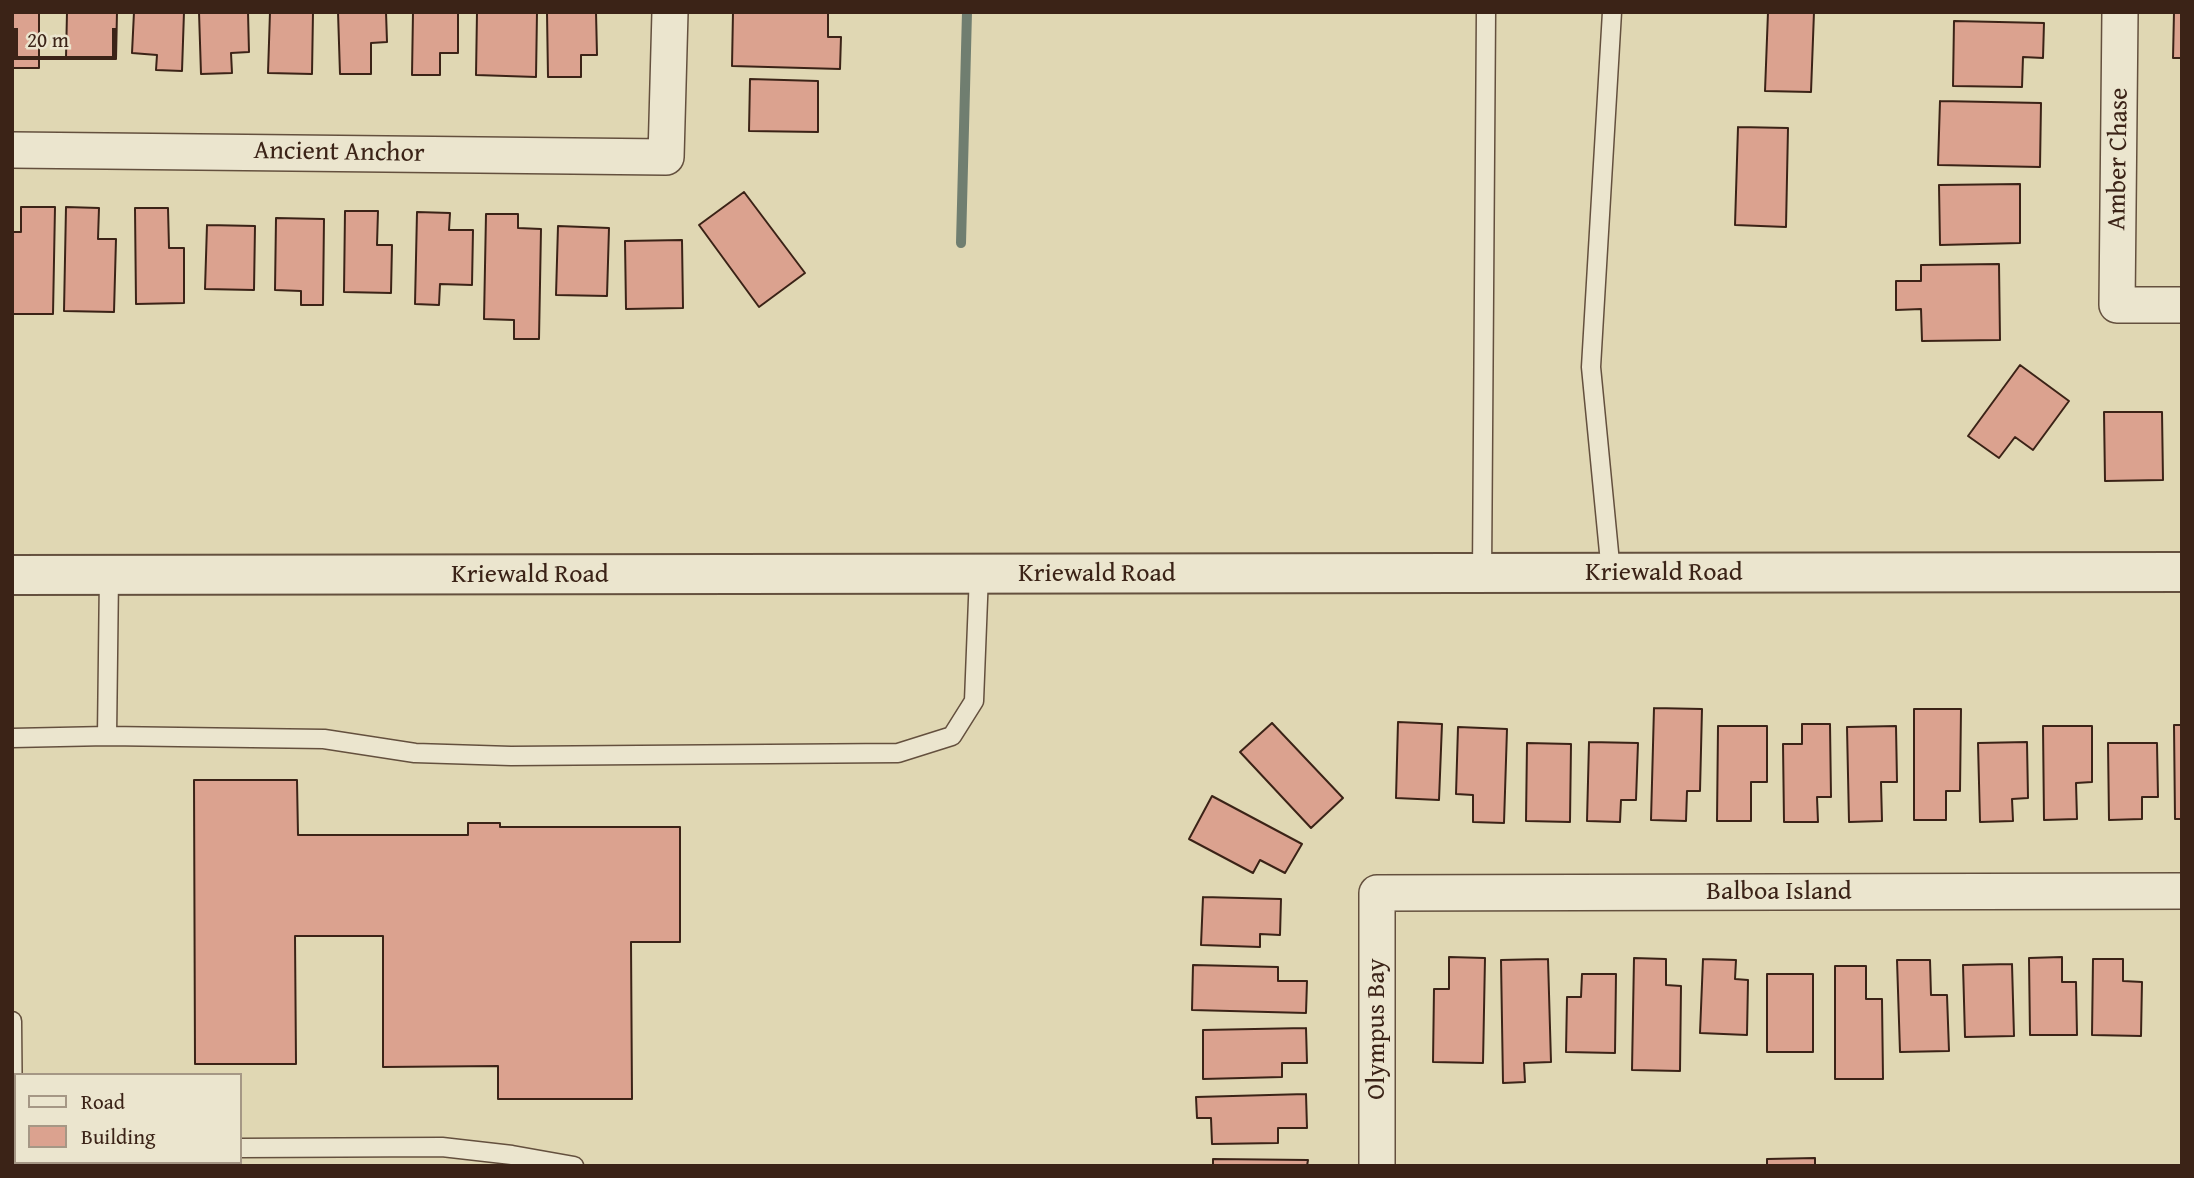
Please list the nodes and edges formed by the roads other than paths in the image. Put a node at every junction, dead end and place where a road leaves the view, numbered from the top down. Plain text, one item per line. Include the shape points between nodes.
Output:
1 (670, 12) edge
2 (1486, 12) edge
3 (1612, 12) edge
4 (2120, 12) edge
5 (12, 150) edge
6 (2182, 305) edge
7 (2182, 572) edge
8 (1611, 573) junction
9 (979, 574) junction
10 (1482, 574) junction
11 (109, 575) junction
12 (12, 576) edge
13 (107, 736) junction
14 (12, 738) edge
15 (2182, 891) edge
16 (1377, 893) joint
17 (12, 1021) edge
18 (14, 1129) edge
19 (242, 1148) edge
20 (12, 1166) edge
21 (574, 1166) edge
22 (1377, 1166) edge

1 - 5 street, Ancient Anchor via 666,157
2 - 10 lane
3 - 8 lane via 1591,367
4 - 6 street, Amber Chase via 2117,305
7 - 8 street, Kriewald Road
8 - 10 street, Kriewald Road
9 - 10 street, Kriewald Road
9 - 11 street, Kriewald Road
9 - 13 lane via 974,701 952,736 898,753 511,756 415,753 324,739
11 - 12 street, Kriewald Road
11 - 13 lane
13 - 14 lane
15 - 16 street, Balboa Island
16 - 22 street, Olympus Bay
17 - 18 lane
18 - 20 lane
19 - 21 lane via 442,1147

